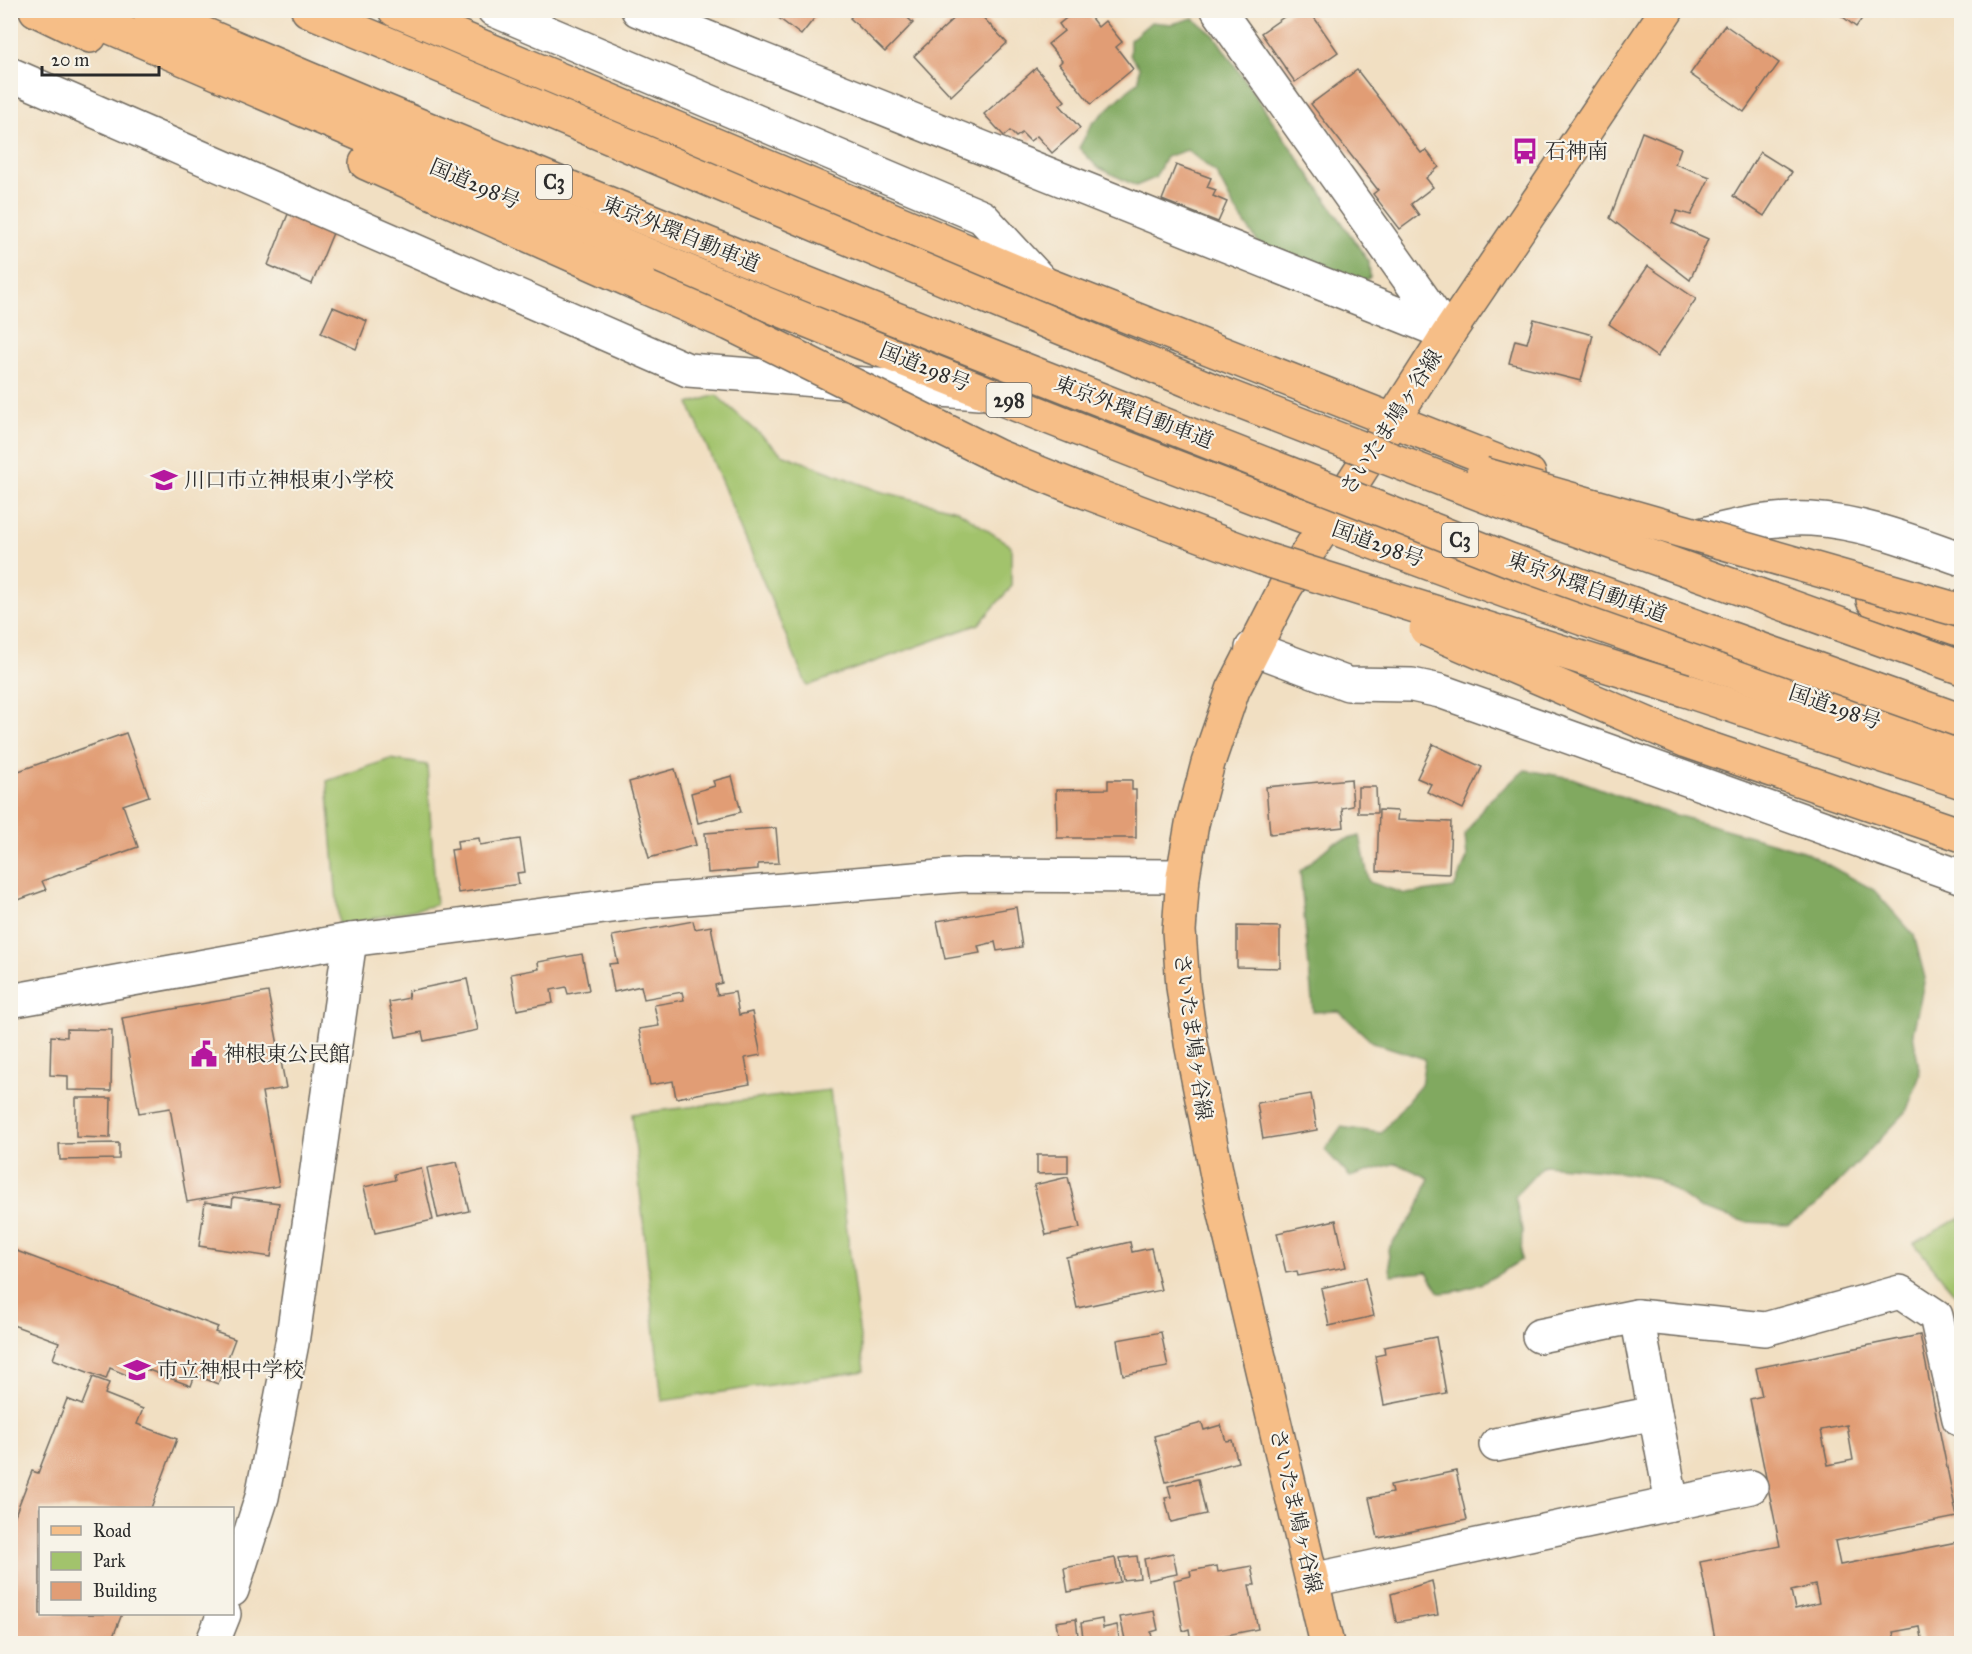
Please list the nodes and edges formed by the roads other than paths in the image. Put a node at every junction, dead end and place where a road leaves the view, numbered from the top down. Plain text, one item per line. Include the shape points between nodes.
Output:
1 (36, 10) edge
2 (71, 10) edge
3 (148, 10) edge
4 (308, 10) edge
5 (395, 10) edge
6 (494, 10) edge
7 (638, 10) edge
8 (1218, 10) edge
9 (1667, 10) edge
10 (10, 74) edge
11 (1043, 283) junction
12 (1448, 334) junction
13 (1214, 391) junction
14 (996, 394) junction
15 (1392, 420) junction
16 (1325, 524) junction
17 (1689, 538) junction
18 (1962, 559) edge
19 (1267, 560) junction
20 (1962, 611) edge
21 (1962, 629) edge
22 (1252, 648) junction
23 (1962, 668) edge
24 (1962, 721) edge
25 (1962, 752) edge
26 (1962, 782) edge
27 (1962, 835) edge
28 (1183, 876) junction
29 (1962, 877) edge
30 (350, 940) junction
31 (10, 1001) edge
32 (1636, 1316) junction
33 (1539, 1336) dead end
34 (1655, 1413) junction
35 (1959, 1419) dead end
36 (1497, 1445) dead end
37 (1751, 1487) dead end
38 (1672, 1504) junction
39 (1312, 1580) junction
40 (234, 1584) edge
41 (224, 1615) edge
42 (212, 1644) edge
43 (1328, 1644) edge

1 - 19 main road, bridge via 347,155 730,324 997,456
2 - 14 main road, 国道298号 / 298 via 465,181
3 - 24 main road, 東京外環自動車道 / C3, bridge via 640,218 1510,560
4 - 13 main road, C3, bridge
5 - 11 main road
6 - 11 street via 982,217
7 - 12 street
8 - 12 street
9 - 12 main road, さいたま鳩ヶ谷線
10 - 14 street via 688,370
11 - 15 main road
12 - 15 main road, さいたま鳩ヶ谷線
13 - 20 main road, bridge via 1493,477
13 - 23 main road, C3, bridge via 1527,512
14 - 16 main road, 国道298号 / 298
15 - 16 main road, さいたま鳩ヶ谷線
15 - 17 main road
16 - 22 main road, さいたま鳩ヶ谷線
16 - 25 main road, 国道298号 / 298
17 - 18 street via 1732,525 1810,519 1876,530
17 - 21 main road
19 - 26 main road, bridge via 1685,690
19 - 27 main road, bridge via 1687,741
22 - 28 main road, さいたま鳩ヶ谷線 via 1208,763
22 - 29 street via 1348,684 1412,685 1440,691
28 - 30 street via 963,875 651,900
28 - 39 main road, さいたま鳩ヶ谷線 via 1179,931 1182,987 1204,1119
30 - 31 street
30 - 40 street via 292,1343 262,1497
32 - 33 street
32 - 34 street
32 - 35 street via 1765,1329 1900,1292 1936,1316
34 - 36 street
34 - 38 street
37 - 38 street
38 - 39 street
39 - 43 main road, さいたま鳩ヶ谷線
41 - 42 street

